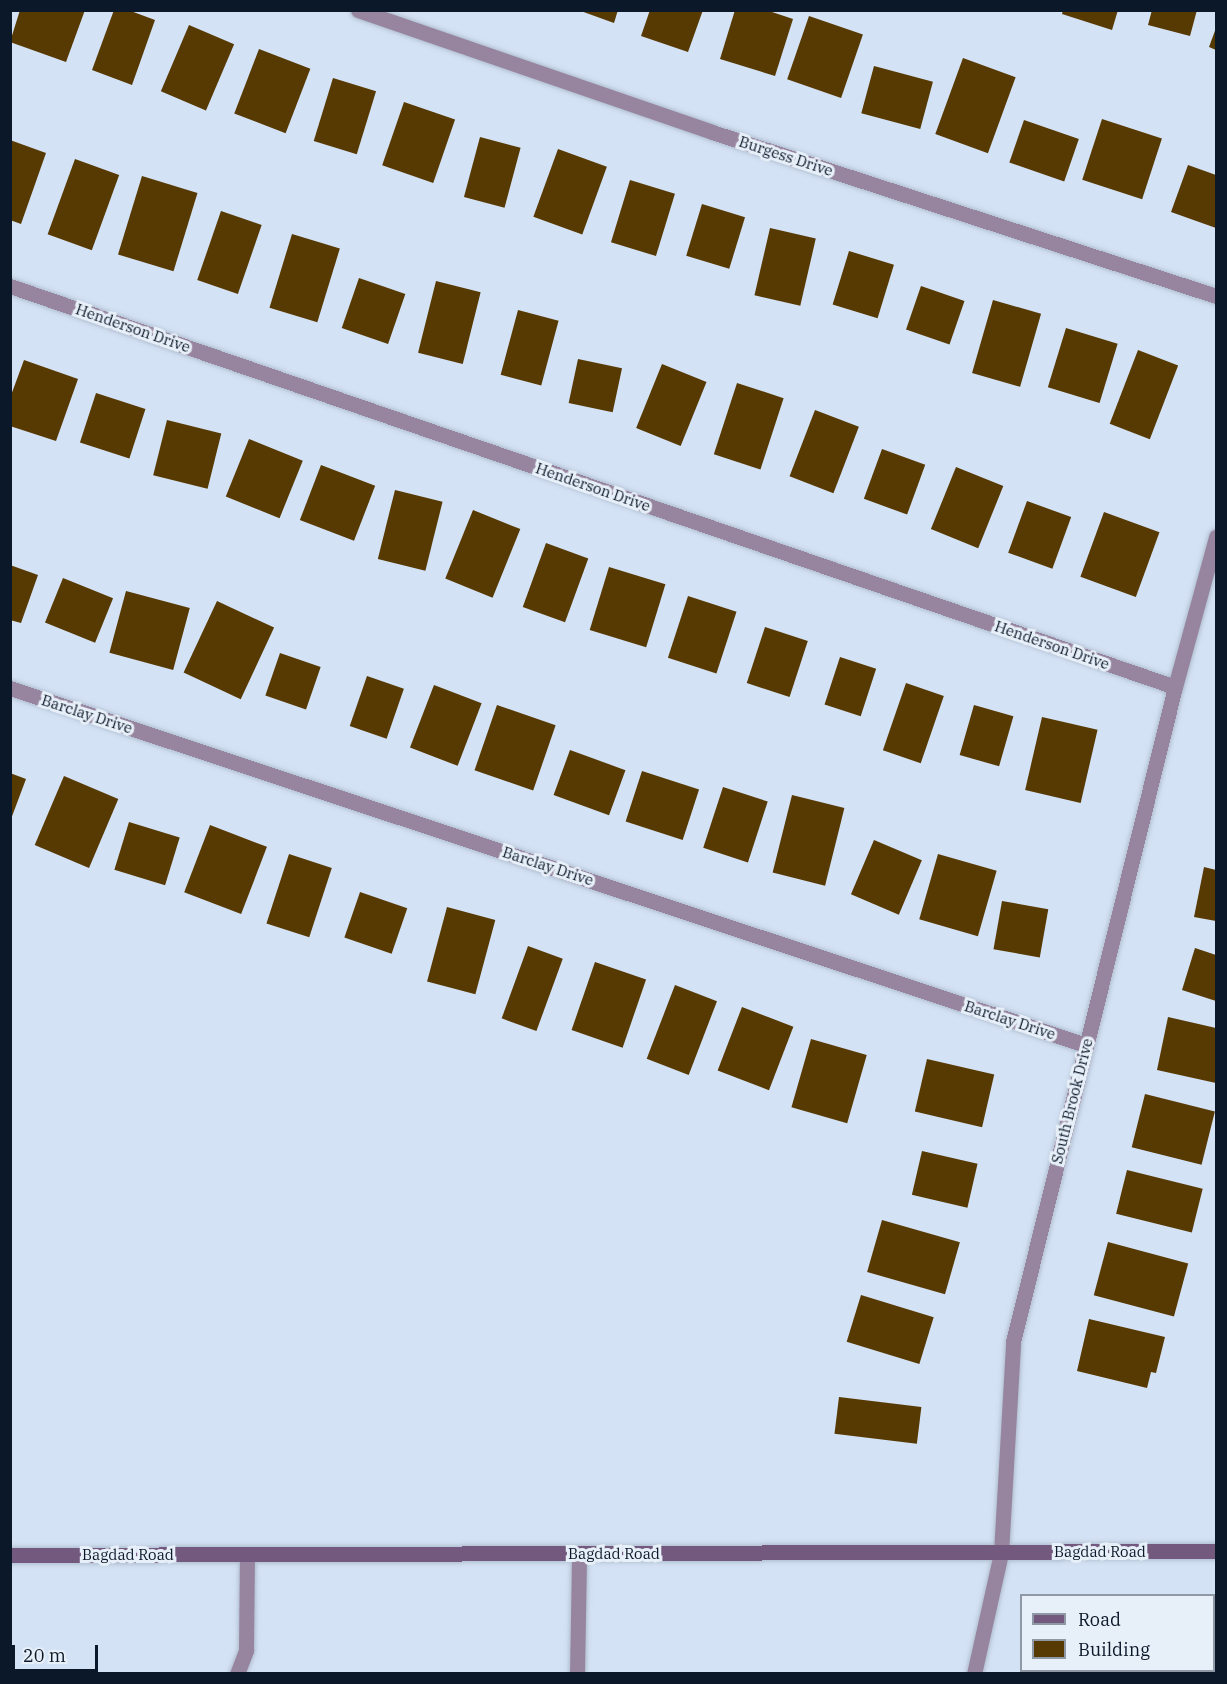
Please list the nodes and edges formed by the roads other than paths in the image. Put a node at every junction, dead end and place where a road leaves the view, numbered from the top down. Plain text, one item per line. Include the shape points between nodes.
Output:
1 (358, 10) edge
2 (10, 286) edge
3 (1216, 296) edge
4 (1216, 537) edge
5 (1175, 687) junction
6 (10, 688) edge
7 (1086, 1045) junction
8 (1216, 1551) edge
9 (1000, 1553) junction
10 (247, 1554) junction
11 (579, 1554) junction
12 (10, 1555) edge
13 (237, 1674) edge
14 (577, 1674) edge
15 (975, 1674) edge

1 - 3 street, Burgess Drive via 723,136
2 - 5 street, Henderson Drive
4 - 5 street, South Brook Drive
5 - 7 street, South Brook Drive
6 - 7 street, Barclay Drive
7 - 9 street, South Brook Drive via 1013,1341
8 - 9 street, Bagdad Road
9 - 11 street, Bagdad Road
9 - 15 street, South Brook Drive
10 - 11 street, Bagdad Road
10 - 12 street, Bagdad Road
10 - 13 street via 246,1650
11 - 14 street

